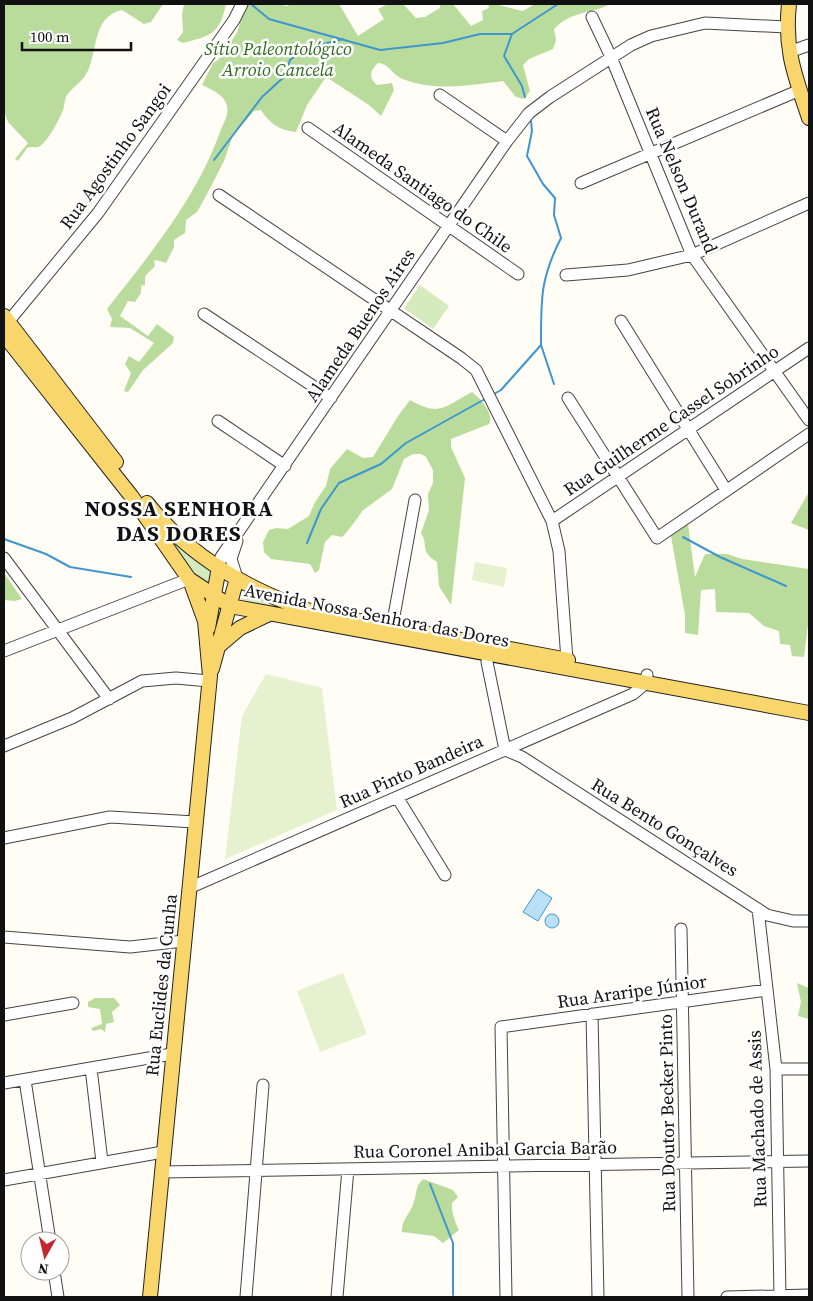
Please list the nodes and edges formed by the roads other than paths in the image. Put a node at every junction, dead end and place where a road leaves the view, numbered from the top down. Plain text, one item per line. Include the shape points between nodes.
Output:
1 (242, 4) edge
2 (788, 4) edge
3 (592, 17) dead end
4 (786, 28) junction
5 (809, 45) edge
6 (789, 52) junction
7 (611, 57) junction
8 (800, 90) junction
9 (440, 95) dead end
10 (809, 118) edge
11 (308, 128) dead end
12 (507, 141) junction
13 (651, 154) junction
14 (582, 183) dead end
15 (219, 195) dead end
16 (809, 203) edge
17 (449, 226) junction
18 (692, 255) junction
19 (518, 274) dead end
20 (566, 275) dead end
21 (391, 310) junction
22 (204, 314) dead end
23 (621, 321) dead end
24 (5, 324) edge
25 (809, 348) edge
26 (774, 371) junction
27 (331, 398) junction
28 (568, 398) dead end
29 (809, 420) edge
30 (218, 421) dead end
31 (688, 429) junction
32 (809, 434) edge
33 (285, 466) junction
34 (618, 477) junction
35 (726, 490) junction
36 (415, 500) dead end
37 (552, 521) junction
38 (241, 530) junction
39 (4, 558) edge
40 (219, 567) junction
41 (237, 578) junction
42 (189, 579) junction
43 (214, 597) junction
44 (230, 606) junction
45 (269, 614) junction
46 (392, 627) junction
47 (58, 630) junction
48 (207, 634) junction
49 (220, 645) junction
50 (488, 650) junction
51 (4, 651) edge
52 (567, 660) junction
53 (210, 678) junction
54 (646, 679) junction
55 (109, 699) junction
56 (809, 704) edge
57 (809, 714) edge
58 (4, 744) edge
59 (505, 750) junction
60 (397, 797) junction
61 (196, 822) junction
62 (4, 838) edge
63 (446, 875) dead end
64 (189, 888) junction
65 (758, 909) junction
66 (809, 921) edge
67 (681, 929) dead end
68 (4, 937) edge
69 (184, 941) junction
70 (767, 990) junction
71 (683, 1002) junction
72 (73, 1003) dead end
73 (592, 1014) junction
74 (4, 1015) edge
75 (172, 1054) junction
76 (91, 1068) junction
77 (776, 1069) junction
78 (809, 1069) edge
79 (25, 1080) junction
80 (4, 1083) edge
81 (263, 1085) dead end
82 (163, 1152) junction
83 (809, 1161) edge
84 (102, 1162) junction
85 (778, 1162) junction
86 (686, 1163) junction
87 (595, 1165) junction
88 (504, 1166) junction
89 (348, 1169) junction
90 (161, 1172) junction
91 (256, 1172) junction
92 (40, 1174) junction
93 (4, 1180) edge
94 (49, 1231) edge
95 (56, 1281) edge
96 (809, 1296) edge
97 (58, 1297) edge
98 (150, 1297) edge
99 (246, 1297) edge
100 (337, 1297) edge
101 (506, 1297) edge
102 (598, 1297) edge
103 (688, 1297) edge
104 (727, 1297) edge
105 (780, 1297) edge

1 - 24 street, Rua Agostinho Sangoi via 98,213
2 - 4 main road
3 - 7 street, Rua Nelson Durand
4 - 6 main road
4 - 7 street, Alameda Buenos Aires via 691,25 650,36
5 - 6 street
6 - 8 main road
7 - 12 street, Alameda Buenos Aires via 529,113
7 - 13 street, Rua Nelson Durand
8 - 10 main road
8 - 13 street
9 - 12 street
11 - 17 street, Alameda Santiago do Chile
12 - 17 street, Alameda Buenos Aires
13 - 14 street
13 - 18 street, Rua Nelson Durand
15 - 21 street
16 - 18 street
17 - 19 street, Alameda Santiago do Chile
17 - 21 street, Alameda Buenos Aires
18 - 20 street via 628,270
18 - 26 street, Rua Nelson Durand
21 - 27 street, Alameda Buenos Aires
21 - 37 street via 471,366 484,385
22 - 27 street
23 - 31 street
24 - 40 main road, Avenida Nossa Senhora das Dores via 158,517 182,541
24 - 42 main road, Avenida Nossa Senhora das Dores
25 - 26 street, Rua Guilherme Cassel Sobrinho
26 - 29 street, Rua Nelson Durand
26 - 31 street, Rua Guilherme Cassel Sobrinho
27 - 33 street, Alameda Buenos Aires
28 - 34 street
30 - 33 street
31 - 34 street, Rua Guilherme Cassel Sobrinho
31 - 35 street
32 - 35 street
33 - 38 street, Alameda Buenos Aires
34 - 35 street via 657,538
34 - 37 street, Rua Guilherme Cassel Sobrinho
36 - 46 street
37 - 52 street via 558,551
38 - 40 street, Alameda Buenos Aires via 221,557
38 - 41 street, Alameda Buenos Aires via 231,559
39 - 47 street
40 - 41 main road, Avenida Nossa Senhora das Dores
40 - 43 main road, Rua Euclides da Cunha
41 - 44 main road, Rua Euclides da Cunha
41 - 46 main road, Avenida Nossa Senhora das Dores via 282,602 313,612
42 - 43 main road, Avenida Nossa Senhora das Dores
42 - 47 street
42 - 48 main road, Rua Euclides da Cunha via 198,598
43 - 44 main road, Avenida Nossa Senhora das Dores
43 - 48 main road, Rua Euclides da Cunha
44 - 45 main road, Avenida Nossa Senhora das Dores
44 - 49 main road, Rua Euclides da Cunha
45 - 49 main road via 240,628
45 - 50 main road, Avenida Nossa Senhora das Dores
46 - 50 main road, Avenida Nossa Senhora das Dores
47 - 51 street
47 - 55 street
48 - 53 main road, Rua Euclides da Cunha
49 - 53 main road, Rua Euclides da Cunha
50 - 52 main road, Avenida Nossa Senhora das Dores
50 - 54 main road, Avenida Nossa Senhora das Dores
50 - 59 street via 487,662
52 - 54 main road, Avenida Nossa Senhora das Dores
53 - 55 street via 155,679 132,685
53 - 61 main road, Rua Euclides da Cunha
54 - 56 main road, Avenida Nossa Senhora das Dores
54 - 57 main road, Avenida Nossa Senhora das Dores
54 - 59 street, Rua Pinto Bandeira via 633,694
55 - 58 street via 72,718
59 - 60 street, Rua Pinto Bandeira
59 - 65 street, Rua Bento Gonçalves via 522,757
60 - 63 street
60 - 64 street, Rua Pinto Bandeira
61 - 62 street via 110,817
61 - 64 main road, Rua Euclides da Cunha
64 - 69 main road, Rua Euclides da Cunha
65 - 66 street, Rua Bento Gonçalves via 778,919
65 - 70 street, Rua Machado de Assis
67 - 71 street, Rua Doutor Becker Pinto
68 - 69 street via 130,947
69 - 75 main road, Rua Euclides da Cunha
70 - 71 street, Rua Araripe Júnior
70 - 77 street, Rua Machado de Assis
71 - 73 street, Rua Araripe Júnior
71 - 86 street, Rua Doutor Becker Pinto
72 - 74 street
73 - 87 street
73 - 88 street, Rua Araripe Júnior via 501,1027
75 - 76 street
75 - 82 main road, Rua Euclides da Cunha
76 - 79 street
76 - 84 street
77 - 78 street
77 - 85 street, Rua Machado de Assis
79 - 80 street
79 - 92 street
81 - 91 street
82 - 84 street
82 - 90 main road, Rua Euclides da Cunha
83 - 85 street, Rua Coronel Anibal Garcia Barão
84 - 92 street
85 - 86 street, Rua Coronel Anibal Garcia Barão
85 - 105 street, Rua Machado de Assis
86 - 87 street, Rua Coronel Anibal Garcia Barão
86 - 103 street, Rua Doutor Becker Pinto
87 - 88 street, Rua Coronel Anibal Garcia Barão
87 - 102 street
88 - 89 street, Rua Coronel Anibal Garcia Barão
88 - 101 street
89 - 91 street, Rua Coronel Anibal Garcia Barão
89 - 100 street
90 - 91 street, Rua Coronel Anibal Garcia Barão
90 - 98 main road, Rua Euclides da Cunha
91 - 99 street
92 - 93 street
92 - 94 street
95 - 97 street
96 - 105 street
104 - 105 street

